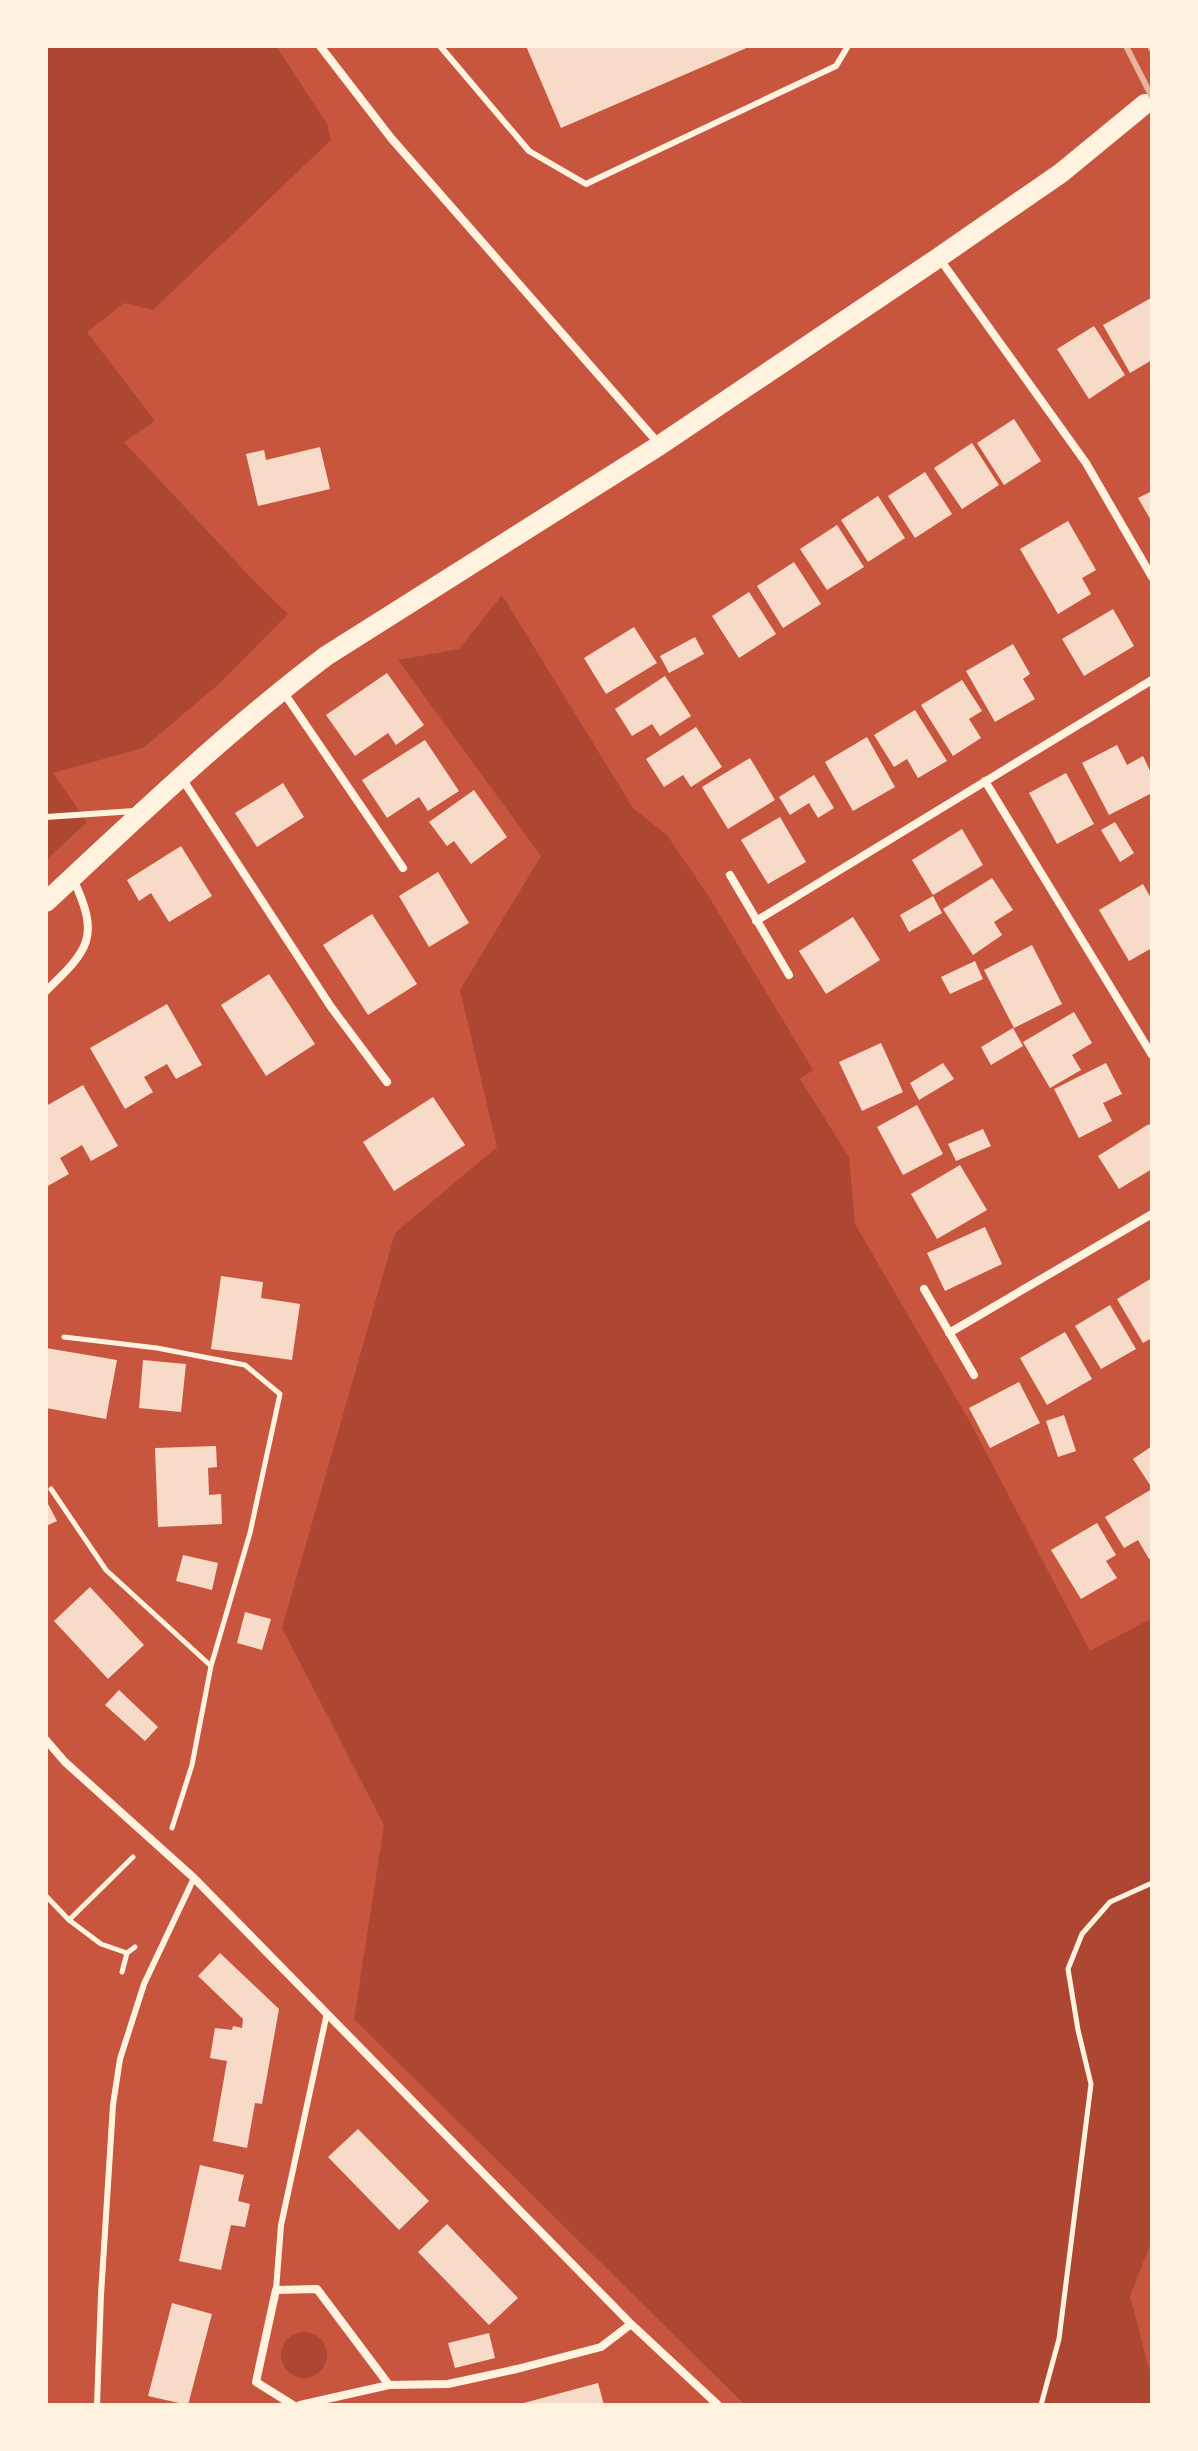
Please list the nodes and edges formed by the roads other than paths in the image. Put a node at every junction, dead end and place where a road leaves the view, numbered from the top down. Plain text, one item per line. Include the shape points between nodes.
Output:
1 (320, 46) edge
2 (440, 46) edge
3 (848, 46) edge
4 (1145, 104) dead end
5 (938, 258) junction
6 (660, 445) junction
7 (1152, 577) edge
8 (1152, 680) edge
9 (282, 689) junction
10 (180, 776) junction
11 (985, 781) junction
12 (147, 811) junction
13 (46, 817) edge
14 (403, 868) dead end
15 (730, 875) dead end
16 (72, 878) junction
17 (46, 902) edge
18 (756, 921) junction
19 (789, 975) dead end
20 (46, 991) edge
21 (1152, 1055) edge
22 (387, 1082) dead end
23 (1152, 1214) edge
24 (924, 1289) dead end
25 (949, 1333) junction
26 (974, 1375) dead end
27 (46, 1740) edge
28 (194, 1878) junction
29 (327, 2013) junction
30 (276, 2290) junction
31 (631, 2324) junction
32 (389, 2385) junction
33 (97, 2405) edge
34 (293, 2405) edge
35 (300, 2405) edge
36 (718, 2405) edge

1 - 6 street via 391,138
2 - 3 lane via 529,151 586,184 836,66
4 - 5 main road via 1061,173
5 - 6 main road
5 - 7 street via 1086,463
6 - 9 main road via 333,651
8 - 11 street
9 - 10 main road
9 - 14 street
10 - 12 main road
10 - 22 street via 331,1007
11 - 18 street
11 - 21 street
12 - 13 lane
12 - 16 main road
15 - 18 street
16 - 17 main road
16 - 20 street via 88,911 88,933 77,961
18 - 19 street
23 - 25 street
24 - 25 street
25 - 26 street
27 - 28 street
28 - 29 street
28 - 33 lane via 144,1984 120,2059
29 - 30 lane via 281,2225
29 - 31 street
30 - 32 street via 317,2289
30 - 34 street via 256,2382
31 - 32 street via 601,2347 517,2369 448,2384
31 - 36 street
32 - 35 street

